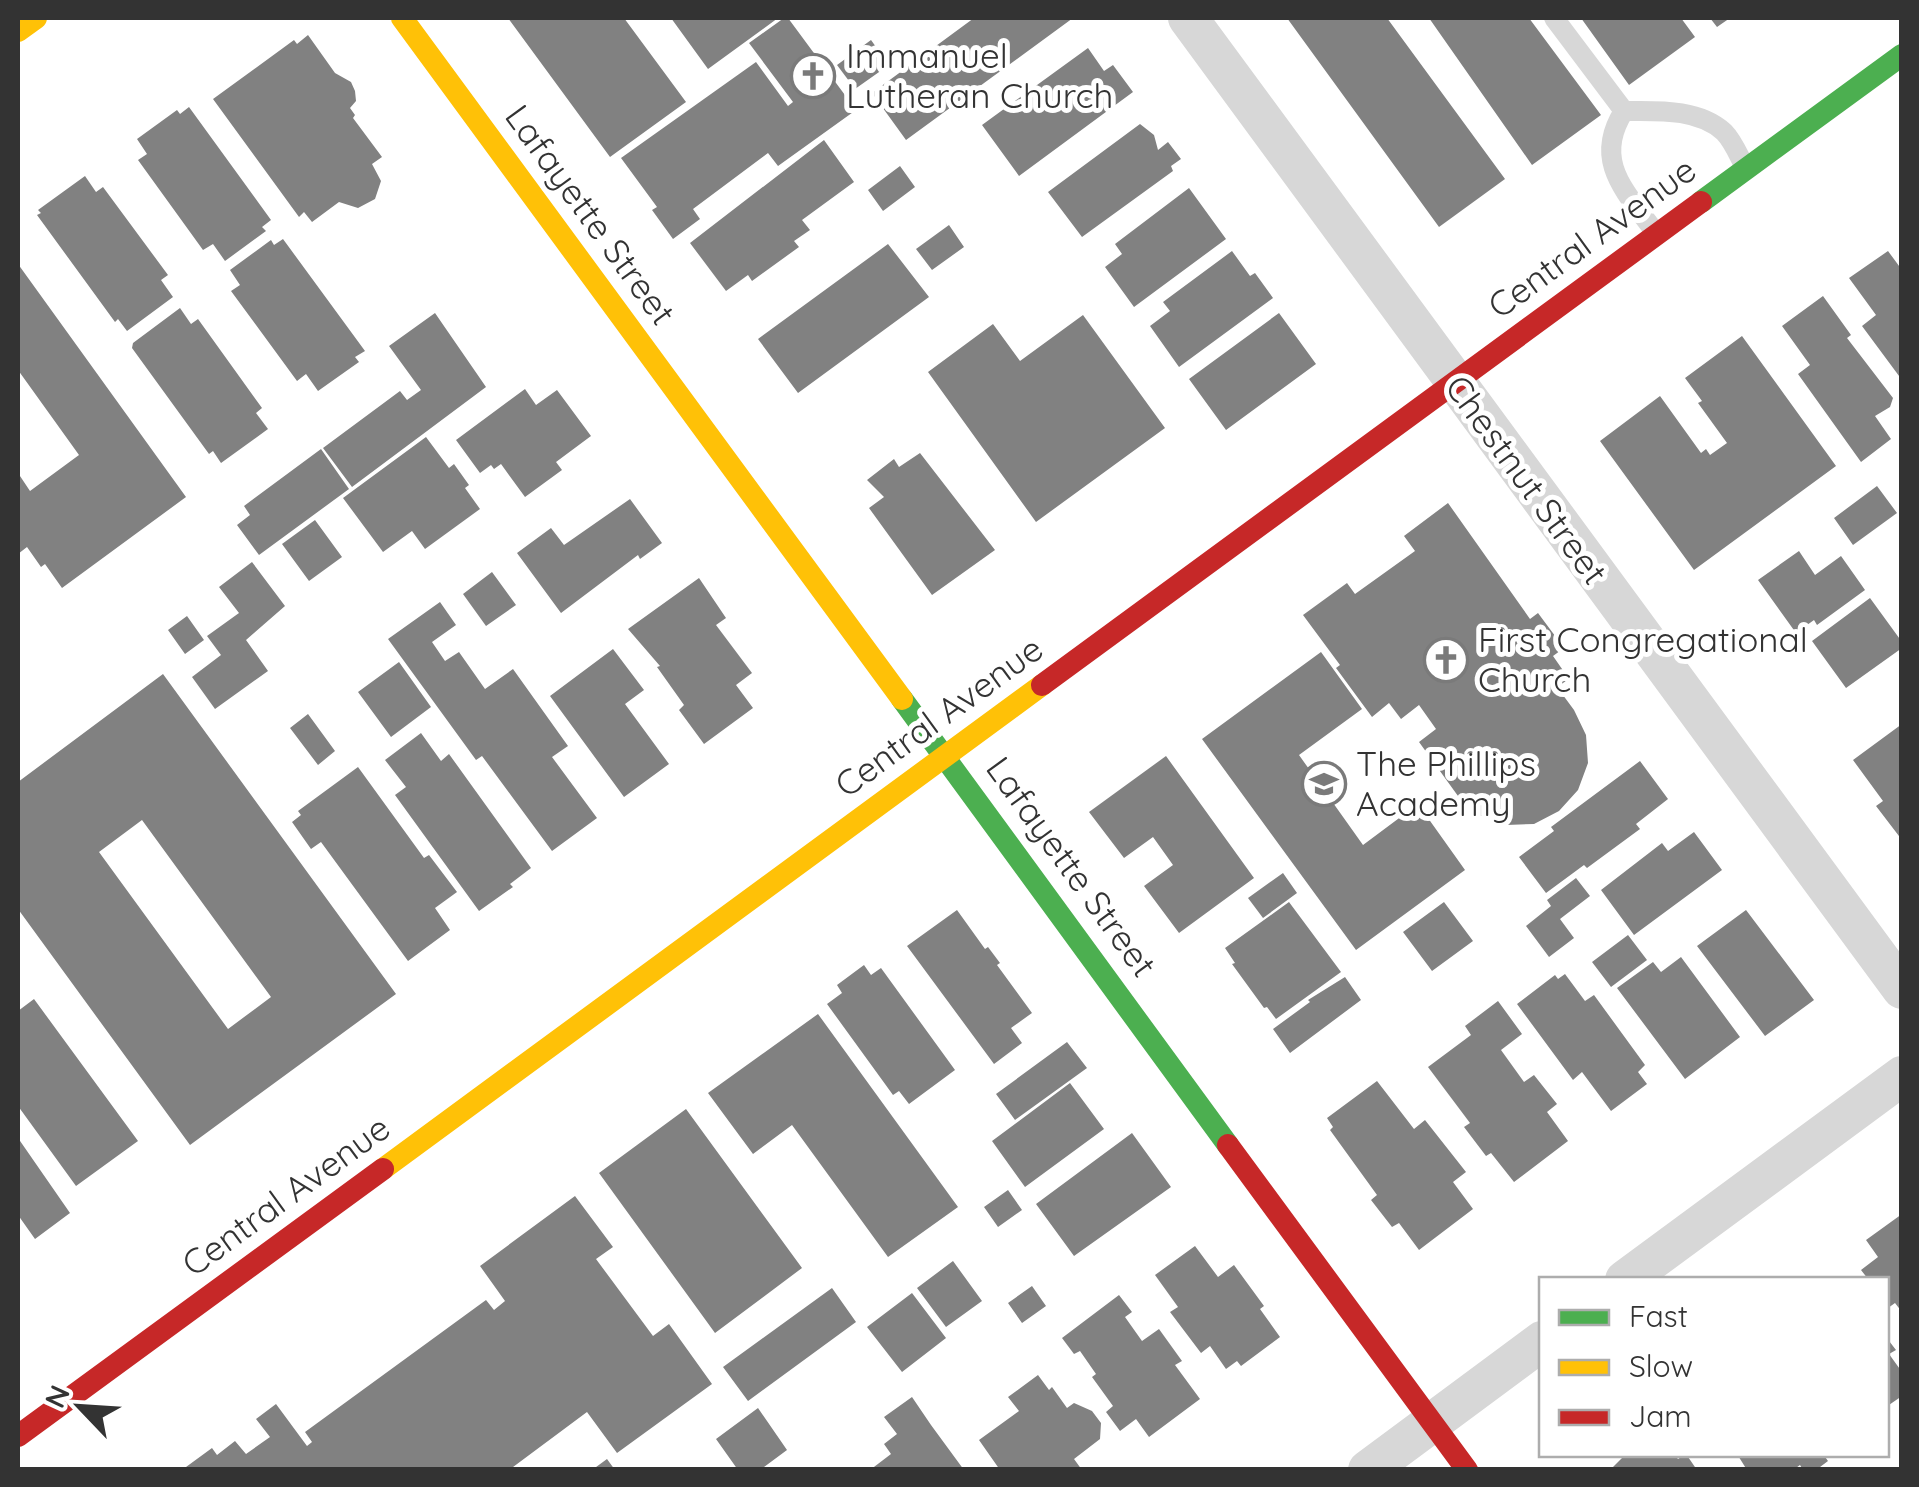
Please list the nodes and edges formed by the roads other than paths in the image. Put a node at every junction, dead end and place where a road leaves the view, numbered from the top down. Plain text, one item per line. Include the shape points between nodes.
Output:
1 (36, 18) edge
2 (402, 18) edge
3 (1188, 18) edge
4 (1554, 18) edge
5 (18, 31) edge
6 (1902, 55) edge
7 (1624, 112) junction
8 (1746, 168) junction
9 (1656, 234) junction
10 (1453, 382) junction
11 (946, 755) junction
12 (1902, 990) edge
13 (1902, 1076) edge
14 (1629, 1277) edge
15 (1539, 1343) edge
16 (1432, 1422) junction
17 (18, 1436) edge
18 (1368, 1470) edge
19 (1467, 1470) edge

1 - 5 street
2 - 11 street, Lafayette Street
3 - 10 street, Chestnut Street
4 - 7 lane
6 - 8 street, Central Avenue
7 - 8 lane via 1665,110 1703,119 1725,133
7 - 9 lane via 1609,153 1617,179
8 - 9 street, Central Avenue
9 - 10 street, Central Avenue
10 - 11 street, Central Avenue
10 - 12 street, Chestnut Street
11 - 16 street, Lafayette Street
11 - 17 street, Central Avenue
13 - 14 street
15 - 16 street
16 - 18 street
16 - 19 street, Lafayette Street

